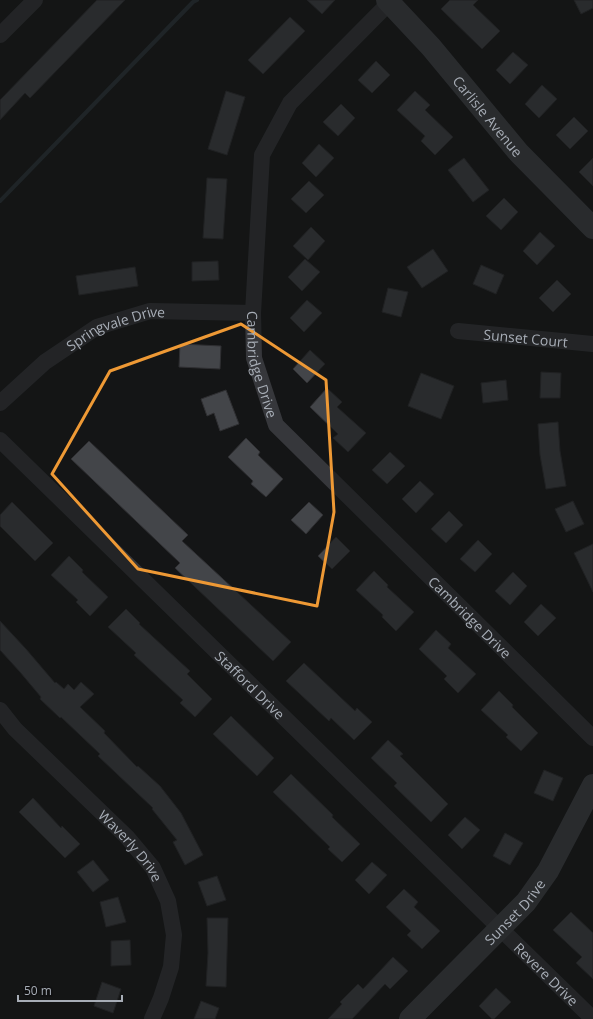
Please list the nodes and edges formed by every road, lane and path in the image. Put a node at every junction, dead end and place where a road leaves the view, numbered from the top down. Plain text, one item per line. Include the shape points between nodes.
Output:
1 (35, 0) edge
2 (388, 1) edge
3 (0, 35) edge
4 (593, 228) edge
5 (253, 313) junction
6 (458, 331) dead end
7 (593, 344) edge
8 (0, 403) edge
9 (0, 440) edge
10 (0, 710) edge
11 (593, 738) edge
12 (593, 785) edge
13 (501, 928) junction
14 (593, 1018) edge
15 (152, 1019) edge
16 (410, 1019) edge

1 - 3 street
2 - 4 street, Carlisle Avenue via 431,47 519,153
2 - 5 street, Cambridge Drive via 290,103 262,155
5 - 8 street, Springvale Drive via 150,311 97,327 45,362
5 - 11 street, Cambridge Drive via 254,358 276,425
6 - 7 street, Sunset Court
9 - 13 street, Stafford Drive
10 - 15 street, Waverly Drive via 15,729 127,837 153,868 168,901 174,935 171,967
12 - 13 street, Sunset Drive via 548,871 526,902
13 - 14 street, Revere Drive
13 - 16 street, Sunset Drive

